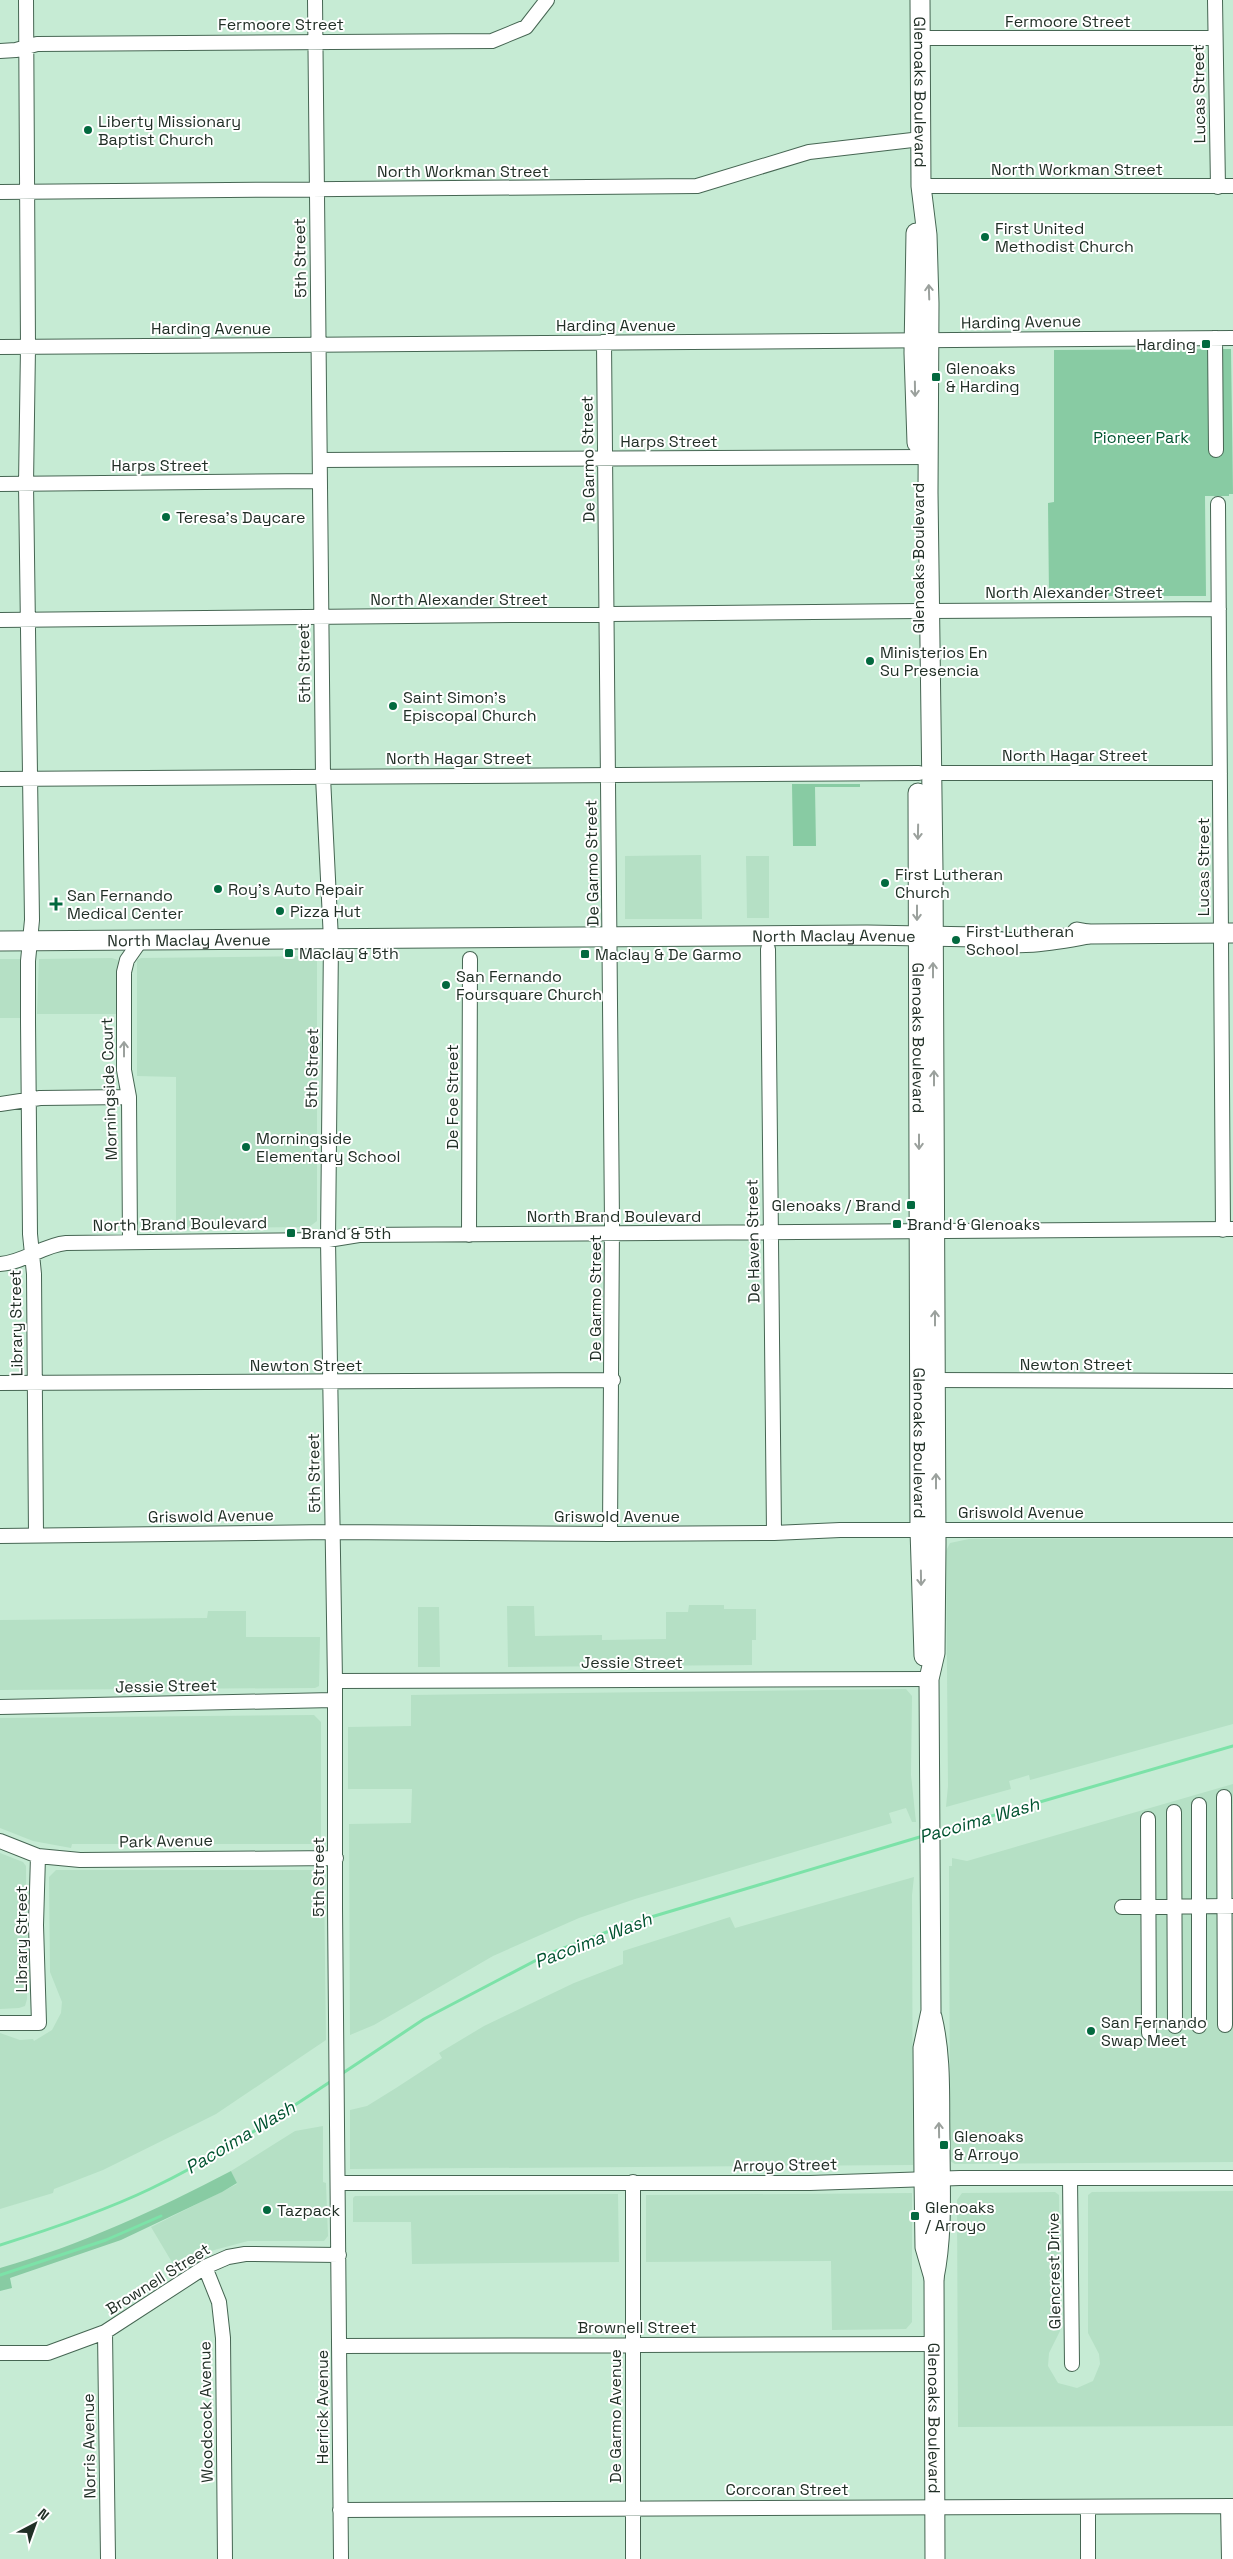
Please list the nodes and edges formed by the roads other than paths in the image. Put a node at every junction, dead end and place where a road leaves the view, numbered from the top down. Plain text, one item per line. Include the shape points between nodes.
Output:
1 (26, 0) edge
2 (315, 0) edge
3 (547, 0) edge
4 (920, 0) edge
5 (1215, 0) edge
6 (920, 38) junction
7 (1216, 38) junction
8 (315, 41) junction
9 (26, 47) junction
10 (0, 50) edge
11 (921, 139) junction
12 (921, 186) junction
13 (1218, 186) junction
14 (1233, 186) edge
15 (317, 189) junction
16 (0, 192) edge
17 (27, 192) junction
18 (1215, 338) junction
19 (1233, 338) edge
20 (922, 341) junction
21 (604, 342) junction
22 (318, 344) junction
23 (0, 347) edge
24 (28, 347) junction
25 (1216, 450) dead end
26 (923, 457) junction
27 (605, 458) junction
28 (320, 460) junction
29 (320, 481) junction
30 (0, 484) edge
31 (26, 484) junction
32 (1218, 504) dead end
33 (1219, 609) junction
34 (924, 611) junction
35 (608, 616) junction
36 (321, 618) junction
37 (0, 620) edge
38 (30, 620) junction
39 (924, 773) junction
40 (1220, 773) junction
41 (609, 775) junction
42 (323, 776) junction
43 (30, 778) junction
44 (0, 779) edge
45 (1227, 933) edge
46 (925, 937) junction
47 (610, 938) junction
48 (141, 940) junction
49 (331, 940) junction
50 (0, 941) edge
51 (30, 941) junction
52 (768, 949) dead end
53 (470, 959) dead end
54 (1228, 1084) edge
55 (129, 1097) junction
56 (29, 1099) junction
57 (0, 1104) edge
58 (1228, 1230) edge
59 (927, 1232) junction
60 (771, 1233) junction
61 (612, 1234) junction
62 (469, 1235) junction
63 (328, 1240) junction
64 (130, 1242) junction
65 (32, 1254) junction
66 (0, 1264) edge
67 (613, 1380) junction
68 (928, 1380) junction
69 (329, 1382) junction
70 (1233, 1382) edge
71 (0, 1383) edge
72 (35, 1383) junction
73 (928, 1530) junction
74 (1233, 1530) edge
75 (332, 1532) junction
76 (774, 1533) junction
77 (610, 1534) junction
78 (36, 1535) junction
79 (0, 1536) edge
80 (929, 1679) junction
81 (335, 1681) junction
82 (333, 1700) junction
83 (0, 1707) edge
84 (1224, 1797) dead end
85 (1199, 1805) dead end
86 (1174, 1812) dead end
87 (1148, 1819) dead end
88 (0, 1841) edge
89 (38, 1856) junction
90 (336, 1858) junction
91 (1229, 1866) edge
92 (1122, 1906) dead end
93 (1148, 1906) junction
94 (1174, 1906) junction
95 (1199, 1906) junction
96 (1229, 1906) edge
97 (0, 2023) edge
98 (1175, 2026) dead end
99 (1199, 2026) dead end
100 (1225, 2026) dead end
101 (1149, 2033) dead end
102 (932, 2178) junction
103 (1070, 2178) junction
104 (1233, 2178) edge
105 (633, 2182) junction
106 (338, 2183) junction
107 (339, 2256) junction
108 (205, 2267) junction
109 (105, 2332) junction
110 (934, 2344) junction
111 (633, 2345) junction
112 (340, 2346) junction
113 (0, 2353) edge
114 (1072, 2364) dead end
115 (1088, 2506) junction
116 (1231, 2506) edge
117 (633, 2507) junction
118 (935, 2507) junction
119 (340, 2510) junction
120 (108, 2559) edge
121 (225, 2559) edge
122 (341, 2559) edge
123 (633, 2559) edge
124 (935, 2559) edge
125 (1088, 2559) edge
126 (1229, 2559) edge

1 - 9 street, Library Street
2 - 8 street, 5th Street
3 - 8 street, Fermoore Street via 526,27 492,41
4 - 6 main road, Glenoaks Boulevard
5 - 7 street, Lucas Street
6 - 7 street, Fermoore Street
6 - 11 main road, Glenoaks Boulevard
7 - 13 street, Lucas Street
8 - 9 street, Fermoore Street via 37,44
8 - 15 street, 5th Street
9 - 10 street, Fermoore Street
9 - 17 street, Library Street
11 - 12 main road, Glenoaks Boulevard
11 - 15 street, North Workman Street via 809,152 697,186
12 - 13 street, North Workman Street
12 - 20 main road, Glenoaks Boulevard via 927,235
13 - 14 street, North Workman Street
15 - 17 street, North Workman Street
15 - 22 street, 5th Street
16 - 17 street, North Workman Street
17 - 24 street, Library Street
18 - 19 street, Harding Avenue
18 - 20 street, Harding Avenue
18 - 25 street
20 - 21 street, Harding Avenue
20 - 26 main road, Glenoaks Boulevard
21 - 22 street, Harding Avenue
21 - 27 street, De Garmo Street
22 - 24 street, Harding Avenue
22 - 28 street, 5th Street
23 - 24 street, Harding Avenue
24 - 31 street, Library Street
26 - 27 street, Harps Street
26 - 34 main road, Glenoaks Boulevard
27 - 28 street, Harps Street
27 - 35 street, De Garmo Street
28 - 29 street, 5th Street
29 - 31 street, Harps Street
29 - 36 street, 5th Street
30 - 31 street, Harps Street
31 - 38 street, Library Street
32 - 33 street, Lucas Street
33 - 34 street, North Alexander Street
33 - 40 street, Lucas Street
34 - 35 street, North Alexander Street
34 - 39 main road, Glenoaks Boulevard
35 - 36 street, North Alexander Street
35 - 41 street, De Garmo Street
36 - 38 street, North Alexander Street
36 - 42 street, 5th Street
37 - 38 street, North Alexander Street
38 - 43 street, Library Street
39 - 40 street, North Hagar Street
39 - 41 street, North Hagar Street
39 - 46 main road, Glenoaks Boulevard
40 - 45 street, Lucas Street
41 - 42 street, North Hagar Street
41 - 47 street, De Garmo Street
42 - 43 street, North Hagar Street
42 - 49 street, 5th Street
43 - 44 street, North Hagar Street
43 - 51 street, Library Street
45 - 46 main road, North Maclay Avenue via 1088,934 1051,928 997,930 978,937
45 - 54 street, Lucas Street
46 - 47 main road, North Maclay Avenue
46 - 59 main road, Glenoaks Boulevard
47 - 49 main road, North Maclay Avenue
47 - 61 street, De Garmo Street
48 - 49 main road, North Maclay Avenue
48 - 51 main road, North Maclay Avenue
55 -> 48 street, Morningside Court via 124,1070 124,972 127,960
49 - 63 street, 5th Street
50 - 51 main road, North Maclay Avenue
51 - 56 street, Library Street
52 - 60 street, De Haven Street
53 - 62 street, De Foe Street
54 - 58 street, Lucas Street
55 - 56 street
55 - 64 street, Morningside Court
56 - 57 street
56 - 65 street, Library Street
58 - 59 street, North Brand Boulevard
59 - 60 street, North Brand Boulevard
59 - 68 main road, Glenoaks Boulevard
60 - 61 street, North Brand Boulevard
60 - 76 street, De Haven Street
61 - 62 street, North Brand Boulevard
61 - 67 street, De Garmo Street
62 - 63 street, North Brand Boulevard via 359,1235
63 - 64 street, North Brand Boulevard
63 - 69 street, 5th Street
64 - 65 street, North Brand Boulevard via 61,1244
65 - 66 street, North Brand Boulevard
65 - 72 street, Library Street
67 - 69 street, Newton Street
67 - 77 street, De Garmo Street
68 - 70 street, Newton Street
68 - 73 main road, Glenoaks Boulevard
69 - 72 street, Newton Street
69 - 75 street, 5th Street
71 - 72 street, Newton Street
72 - 78 street, Library Street
73 - 74 street, Griswold Avenue
73 - 76 street, Griswold Avenue
73 - 80 main road, Glenoaks Boulevard via 935,1653
75 - 77 street, Griswold Avenue
75 - 78 street, Griswold Avenue
75 - 81 street, 5th Street
76 - 77 street, Griswold Avenue
78 - 79 street, Griswold Avenue
80 - 81 street, Jessie Street
80 - 102 main road, Glenoaks Boulevard via 931,2011 939,2045
81 - 82 street, 5th Street
82 - 83 street, Jessie Street
82 - 90 street, 5th Street
84 - 91 street
85 - 95 street
86 - 94 street
87 - 93 street
88 - 89 street, Park Avenue
89 - 90 street, Park Avenue via 80,1860
89 - 97 street, Library Street via 39,2023
90 - 106 street, 5th Street
91 - 96 street
92 - 93 street
93 - 94 street
93 - 101 street
94 - 95 street
94 - 98 street
95 - 96 street
95 - 99 street
96 - 100 street
102 - 103 street, Arroyo Street
102 - 105 street, Arroyo Street via 810,2183
102 - 110 main road, Glenoaks Boulevard via 925,2247 934,2278
103 - 104 street, Arroyo Street
103 - 114 street, Glencrest Drive
105 - 106 street, Arroyo Street
105 - 111 street, De Garmo Avenue
106 - 107 street, 5th Street
107 - 108 street, Brownell Street via 245,2254
107 - 112 street, Herrick Avenue
108 - 109 street, Brownell Street
108 - 121 street, Woodcock Avenue via 219,2302 223,2338
109 - 113 street, Brownell Street via 48,2354
109 - 120 street, Norris Avenue
110 - 111 street, Brownell Street
110 - 118 main road, Glenoaks Boulevard
111 - 112 street, Brownell Street
111 - 117 street, De Garmo Avenue
112 - 119 street, Herrick Avenue
115 - 116 street, Corcoran Street
115 - 118 street, Corcoran Street
115 - 125 street
116 - 126 street
117 - 118 street, Corcoran Street
117 - 119 street, Corcoran Street
117 - 123 street, De Garmo Avenue
118 - 124 main road, Glenoaks Boulevard
119 - 122 street, Herrick Avenue

